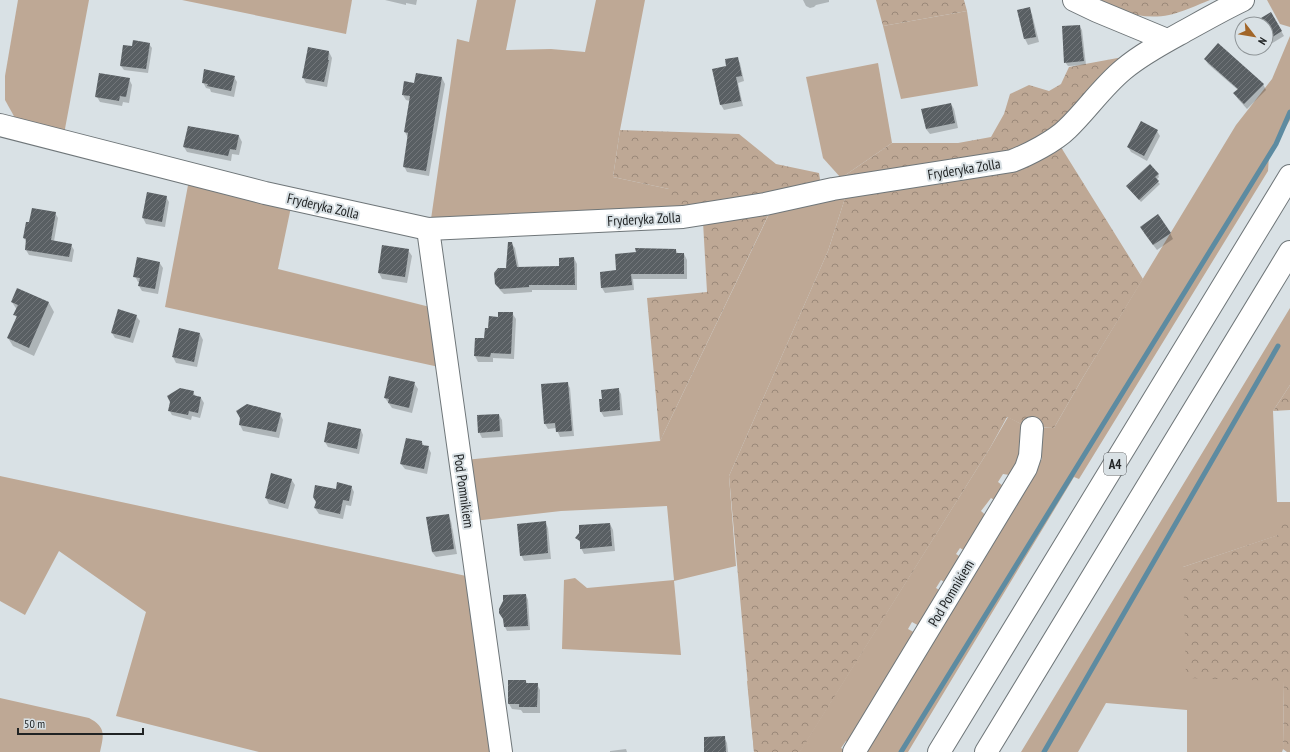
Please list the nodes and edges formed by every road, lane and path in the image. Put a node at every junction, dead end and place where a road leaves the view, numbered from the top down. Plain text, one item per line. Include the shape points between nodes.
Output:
1 (1074, 0) edge
2 (1242, 0) edge
3 (1167, 40) junction
4 (0, 126) edge
5 (1290, 176) edge
6 (428, 229) junction
7 (1290, 252) edge
8 (1032, 428) dead end
9 (501, 752) edge
10 (854, 752) edge
11 (939, 752) edge
12 (986, 752) edge

1 - 3 main road
2 - 3 main road, Fryderyka Zolla
3 - 6 main road, Fryderyka Zolla via 1114,77 1059,136 1012,161 833,189 765,204 683,217
4 - 6 main road, Fryderyka Zolla via 265,193
5 - 11 main road, A4
6 - 9 main road, Pod Pomnikiem
7 - 12 main road
8 - 10 main road, Pod Pomnikiem via 1030,456 1026,468

